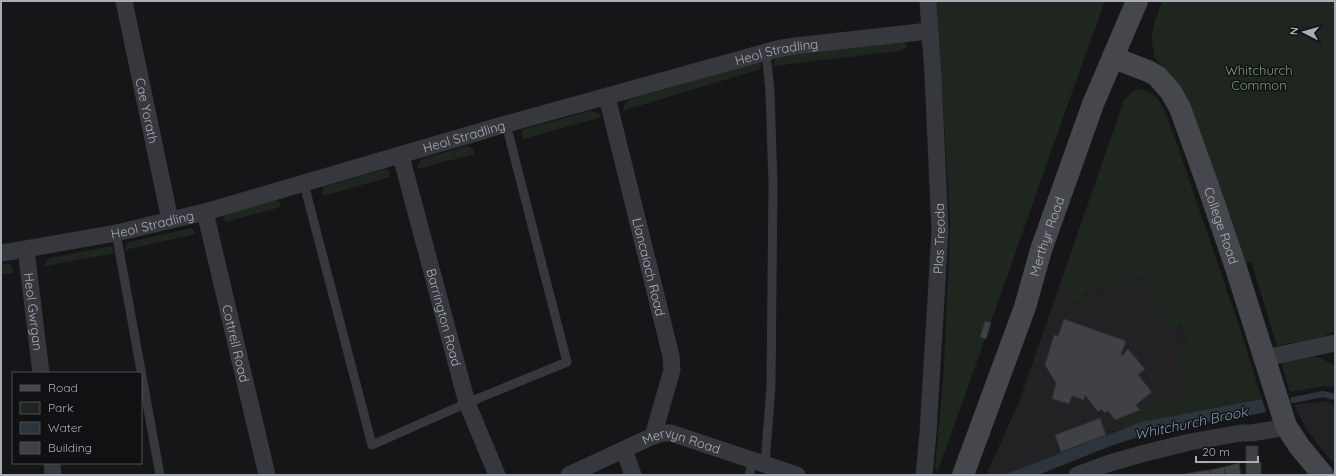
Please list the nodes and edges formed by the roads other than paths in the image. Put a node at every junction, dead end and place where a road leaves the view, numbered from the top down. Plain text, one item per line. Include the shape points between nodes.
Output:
1 (124, 1) edge
2 (928, 1) edge
3 (1137, 1) edge
4 (929, 31) junction
5 (766, 52) junction
6 (1114, 58) junction
7 (607, 97) junction
8 (506, 124) junction
9 (401, 156) junction
10 (304, 184) junction
11 (205, 212) junction
12 (170, 220) junction
13 (116, 233) junction
14 (26, 249) junction
15 (1, 252) edge
16 (1335, 343) edge
17 (1264, 358) junction
18 (41, 372) edge
19 (141, 372) edge
20 (142, 376) edge
21 (467, 403) junction
22 (1286, 426) junction
23 (653, 436) junction
24 (624, 450) junction
25 (52, 464) edge
26 (756, 467) edge
27 (53, 475) edge
28 (160, 475) edge
29 (267, 475) edge
30 (497, 475) edge
31 (569, 475) edge
32 (633, 475) edge
33 (797, 475) edge
34 (924, 475) edge
35 (963, 475) edge
36 (1078, 475) edge
37 (1323, 475) edge

1 - 12 street, Cae Yorath
2 - 4 street, Plas Treoda
3 - 6 street, Merthyr Road
4 - 5 street, Heol Stradling via 795,46
4 - 34 street, Plas Treoda via 940,231
5 - 7 street, Heol Stradling
5 - 26 lane via 773,184 771,386
6 - 17 street, College Road via 1157,76 1171,92 1180,108 1221,223
6 - 35 street, Merthyr Road via 1086,125 1041,250 1025,307
7 - 8 street, Heol Stradling
7 - 23 street, Llancaiach Road via 672,370
8 - 9 street, Heol Stradling
8 - 21 lane via 567,362
9 - 10 street, Heol Stradling
9 - 21 street, Barrington Road
10 - 11 street, Heol Stradling
10 - 21 lane via 372,445
11 - 12 street, Heol Stradling
11 - 29 street, Cottrell Road
12 - 13 street, Heol Stradling
13 - 14 street, Heol Stradling
13 - 19 lane
14 - 15 street, Heol Stradling
14 - 18 street, Heol Gwrgan
16 - 17 street
17 - 22 street, College Road
20 - 28 lane
21 - 30 street, Barrington Road
22 - 36 street via 1190,442 1110,463
22 - 37 street, College Road
23 - 24 street, Mervyn Road
23 - 26 street, Mervyn Road via 671,433
24 - 31 street, Mervyn Road
24 - 32 street
25 - 27 street
26 - 33 street, Mervyn Road

